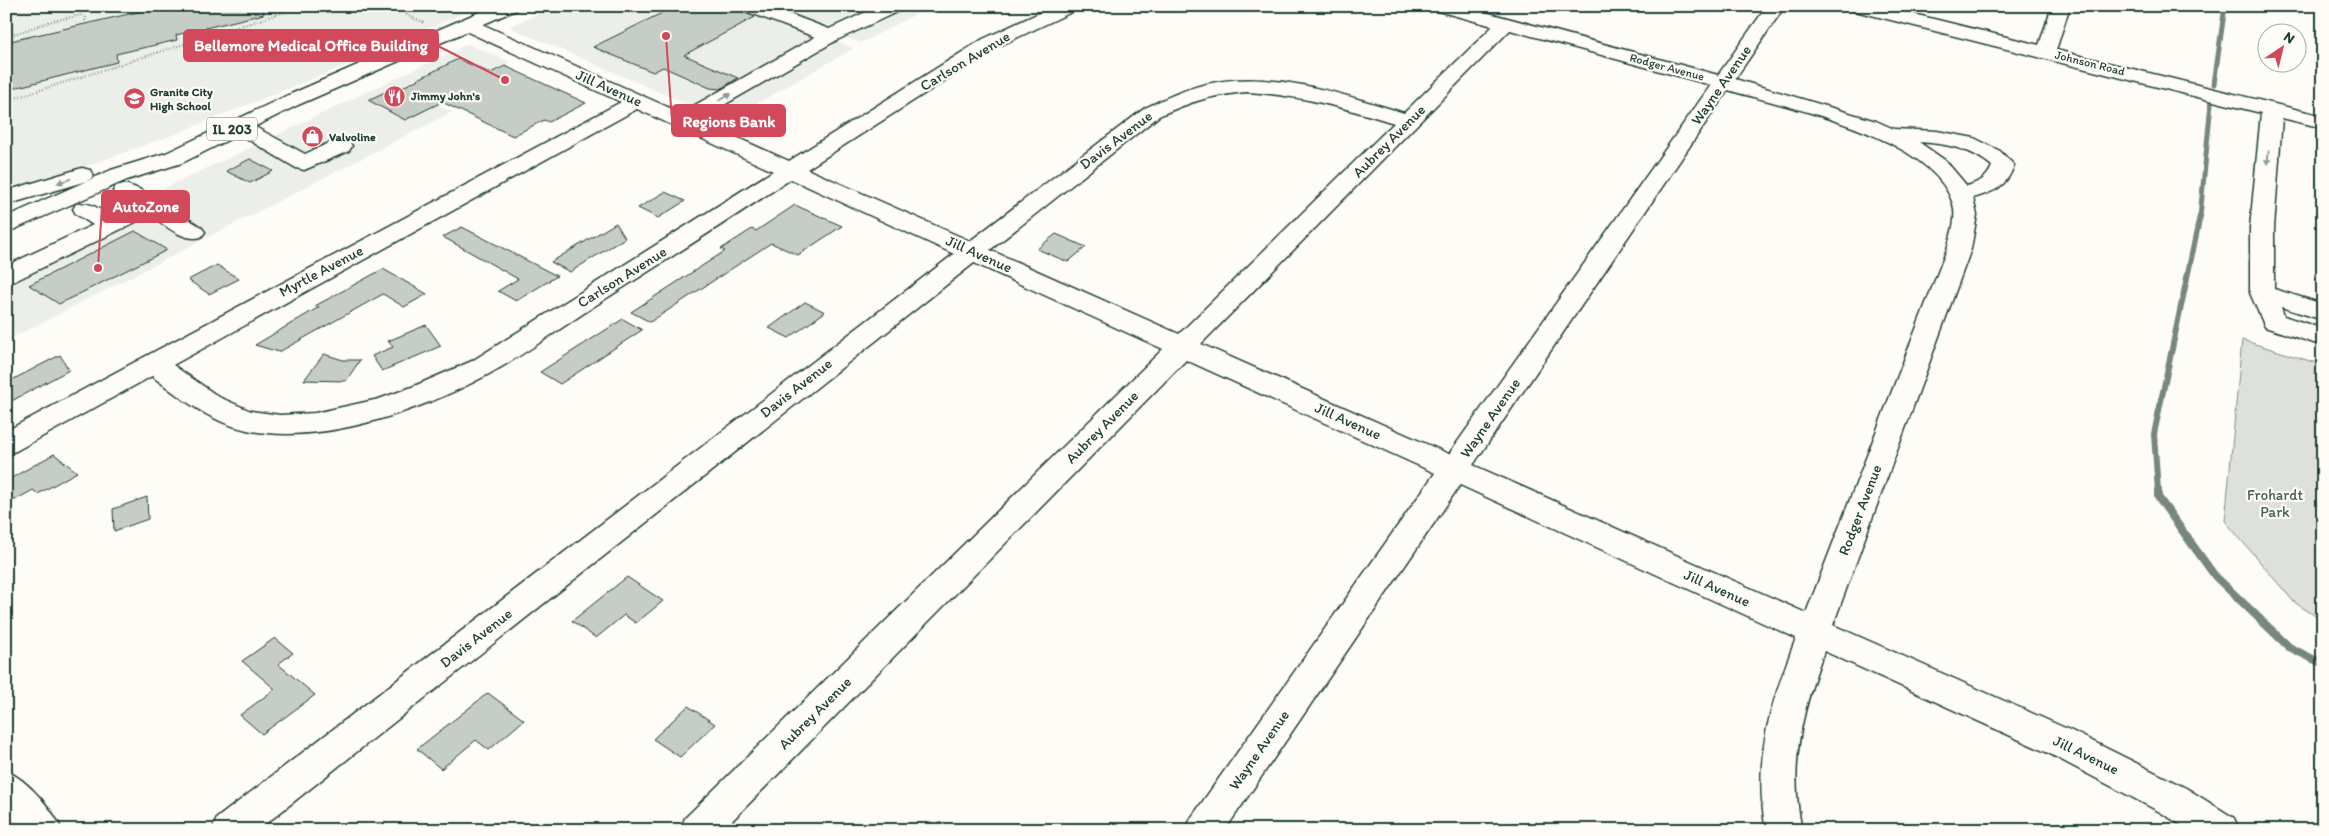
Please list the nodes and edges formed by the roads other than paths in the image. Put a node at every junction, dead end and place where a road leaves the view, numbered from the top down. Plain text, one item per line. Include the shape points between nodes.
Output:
1 (509, 6) edge
2 (750, 6) edge
3 (894, 6) edge
4 (1069, 6) edge
5 (1441, 6) edge
6 (1776, 6) edge
7 (1858, 6) edge
8 (2061, 6) edge
9 (468, 24) junction
10 (1506, 24) junction
11 (830, 36) junction
12 (2046, 52) junction
13 (1723, 82) junction
14 (291, 101) junction
15 (637, 101) junction
16 (2272, 109) junction
17 (682, 121) junction
18 (1408, 121) junction
19 (2323, 122) edge
20 (239, 126) junction
21 (1891, 135) junction
22 (341, 146) dead end
23 (174, 158) junction
24 (792, 169) junction
25 (124, 190) junction
26 (1960, 195) junction
27 (6, 198) edge
28 (151, 206) junction
29 (84, 209) junction
30 (6, 226) edge
31 (110, 226) junction
32 (193, 232) dead end
33 (6, 245) edge
34 (972, 250) junction
35 (6, 276) edge
36 (2262, 294) junction
37 (2323, 312) edge
38 (2323, 338) edge
39 (1183, 346) junction
40 (152, 363) junction
41 (6, 444) edge
42 (1454, 469) junction
43 (1815, 632) junction
44 (6, 787) edge
45 (44, 830) edge
46 (230, 830) edge
47 (698, 830) edge
48 (1204, 830) edge
49 (1784, 830) edge
50 (2221, 830) edge

1 - 9 street, IL 203
2 - 11 street
3 - 11 street
4 - 24 street, Carlson Avenue via 990,44
5 - 10 street, Rodger Avenue
6 - 13 street, Wayne Avenue
7 - 12 street, Johnson Road
8 - 12 street
9 - 14 street, IL 203
9 - 15 street, Jill Avenue
10 - 13 street, Rodger Avenue
10 - 18 street, Aubrey Avenue
17 -> 11 street
12 - 16 street, Johnson Road
13 - 21 street, Rodger Avenue via 1844,116
13 - 42 street, Wayne Avenue
14 - 20 street, IL 203
14 -> 27 street via 99,170
15 - 17 street, Jill Avenue
15 - 40 street, Myrtle Avenue
16 - 19 street, Johnson Road
16 -> 36 street via 2262,228
17 - 24 street, Jill Avenue
18 - 34 street, Davis Avenue via 1324,95 1282,87 1225,86 1187,95 1152,112
18 - 39 street, Aubrey Avenue
20 - 22 street via 304,163
20 - 23 street, IL 203
21 - 26 street, Rodger Avenue via 1928,158 1944,172
21 - 26 street, Rodger Avenue via 1935,136 1971,144 1994,154 2003,165 1993,185
23 - 25 street, IL 203 via 142,183
23 - 30 street, IL 203 via 119,175
24 - 34 street, Jill Avenue
24 - 40 street, Carlson Avenue via 481,367 444,386 372,411 299,423 239,417 218,409
25 - 28 street
25 - 29 street, IL 203
26 - 43 street, Rodger Avenue via 1964,204 1960,249
28 - 31 street
28 - 32 street
29 - 31 street
29 - 33 street, IL 203
31 - 35 street
34 - 39 street, Jill Avenue
34 - 46 street, Davis Avenue
36 - 37 street
36 - 38 street via 2274,321
39 - 42 street, Jill Avenue
39 - 47 street, Aubrey Avenue
40 - 41 street, Myrtle Avenue
42 - 43 street, Jill Avenue
42 - 48 street, Wayne Avenue
43 - 49 street, Rodger Avenue via 1791,695 1780,740 1778,785
43 - 50 street, Jill Avenue via 2094,758
44 - 45 street

